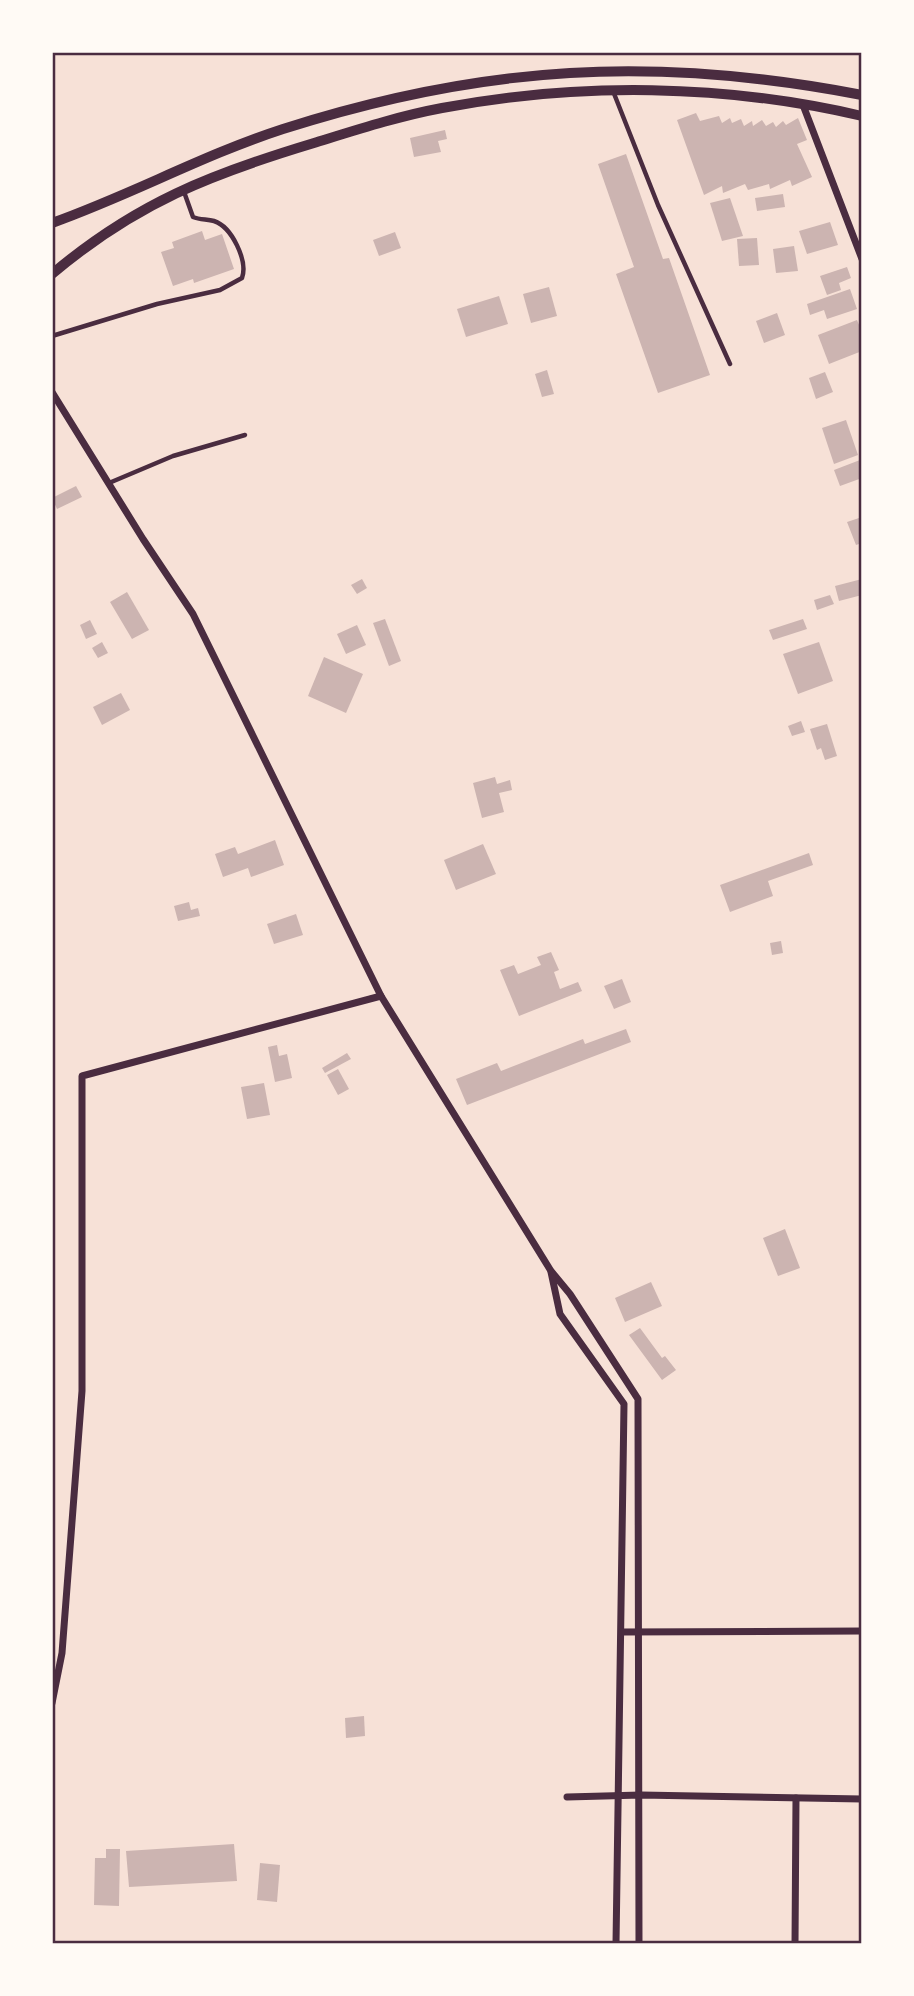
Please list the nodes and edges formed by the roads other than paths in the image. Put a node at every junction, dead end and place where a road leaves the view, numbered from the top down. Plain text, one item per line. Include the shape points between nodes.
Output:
1 (613, 91) junction
2 (862, 95) edge
3 (803, 104) junction
4 (862, 116) edge
5 (183, 189) junction
6 (52, 223) edge
7 (862, 258) edge
8 (52, 274) edge
9 (52, 336) edge
10 (730, 364) dead end
11 (52, 392) edge
12 (245, 435) dead end
13 (108, 483) junction
14 (381, 996) junction
15 (551, 1271) junction
16 (640, 1630) junction
17 (862, 1631) edge
18 (622, 1632) junction
19 (52, 1703) edge
20 (641, 1795) junction
21 (567, 1797) dead end
22 (616, 1798) junction
23 (796, 1798) junction
24 (862, 1799) edge
25 (616, 1944) edge
26 (639, 1944) edge
27 (795, 1944) edge

1 - 3 main road via 693,92
1 - 5 main road via 536,94 440,108 233,167
1 - 10 lane via 658,205
2 - 6 main road via 725,73 638,69 538,73 432,89 193,161
3 - 4 main road
3 - 7 street
5 - 8 main road via 90,242
5 - 9 lane via 193,217 216,221 229,231 241,257 242,278 219,289
11 - 13 street
12 - 13 lane via 173,456
13 - 14 street via 193,614
14 - 15 street
14 - 19 street via 82,1076 82,1391 62,1653
15 - 16 street via 638,1399
15 - 18 street via 560,1314 624,1404
16 - 17 street
16 - 18 street
16 - 20 street
18 - 22 street
20 - 22 street
20 - 23 street
20 - 26 street
21 - 22 street
22 - 25 street
23 - 24 street
23 - 27 street

